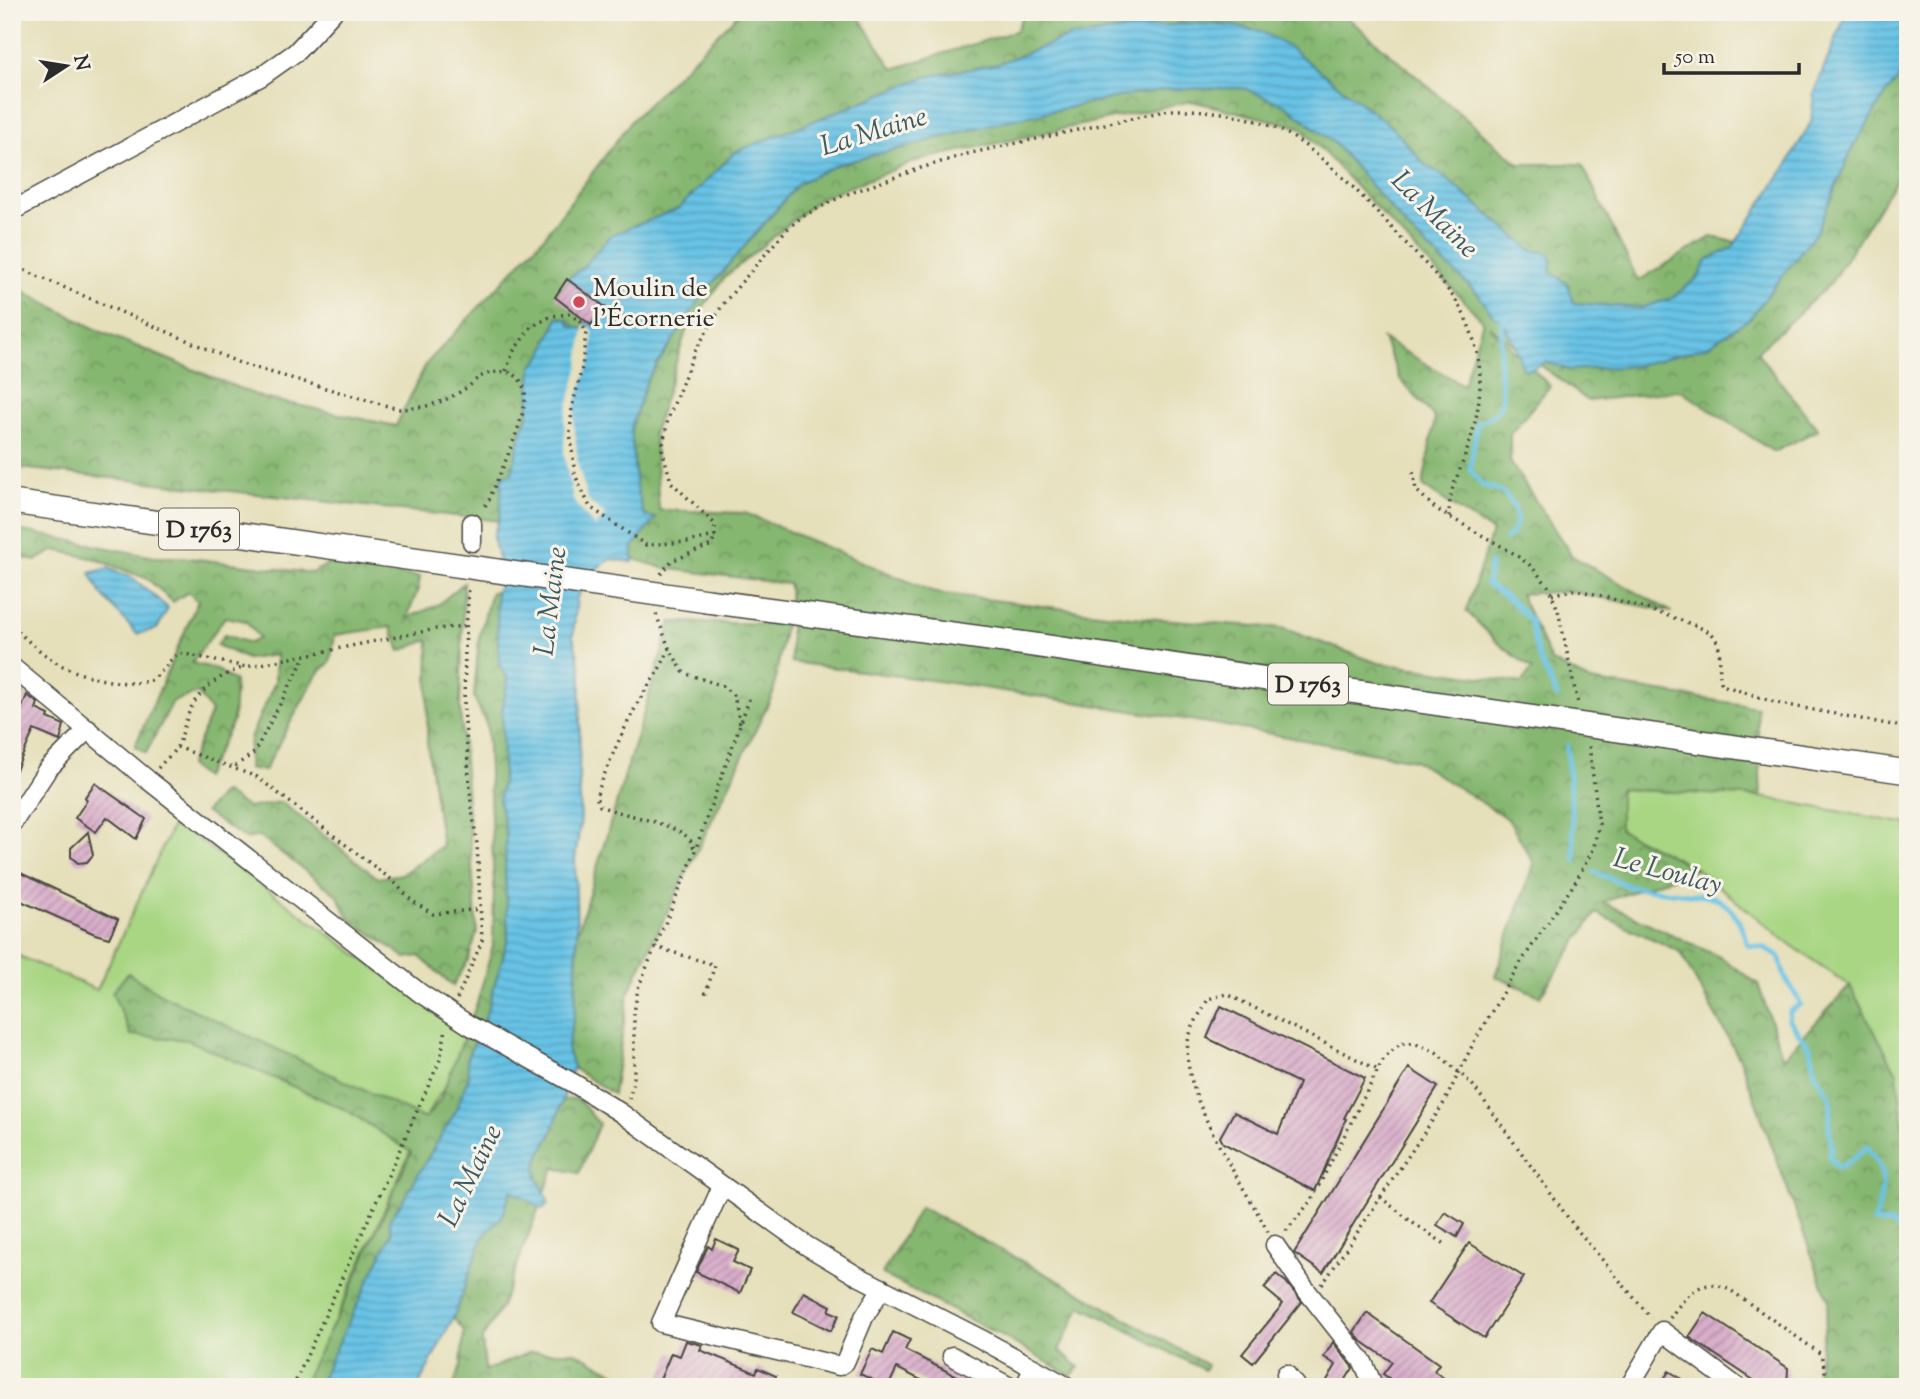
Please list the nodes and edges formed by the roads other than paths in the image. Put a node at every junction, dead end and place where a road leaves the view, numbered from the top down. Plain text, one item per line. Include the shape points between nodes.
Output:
1 (333, 12) edge
2 (12, 211) edge
3 (12, 502) edge
4 (472, 523) road end
5 (472, 542) dead end
6 (12, 667) edge
7 (88, 729) junction
8 (1908, 772) edge
9 (12, 824) edge
10 (722, 1186) junction
11 (1275, 1245) road end
12 (882, 1288) junction
13 (952, 1356) dead end
14 (1034, 1368) junction
15 (1010, 1387) edge
16 (1024, 1387) edge
17 (1068, 1387) edge
18 (1374, 1387) edge
19 (1629, 1387) edge
20 (1737, 1387) edge

1 - 2 street via 296,52 262,76
3 - 8 main road, D 1763, bridge
4 - 5 street
6 - 7 street
7 - 9 street via 47,770
7 - 10 street via 420,993 621,1113
10 - 12 street via 807,1246
10 - 12 street via 661,1323 839,1366
11 - 18 street via 1363,1362
12 - 14 street
13 - 15 street
14 - 16 street
14 - 17 street
19 - 20 street via 1662,1331

